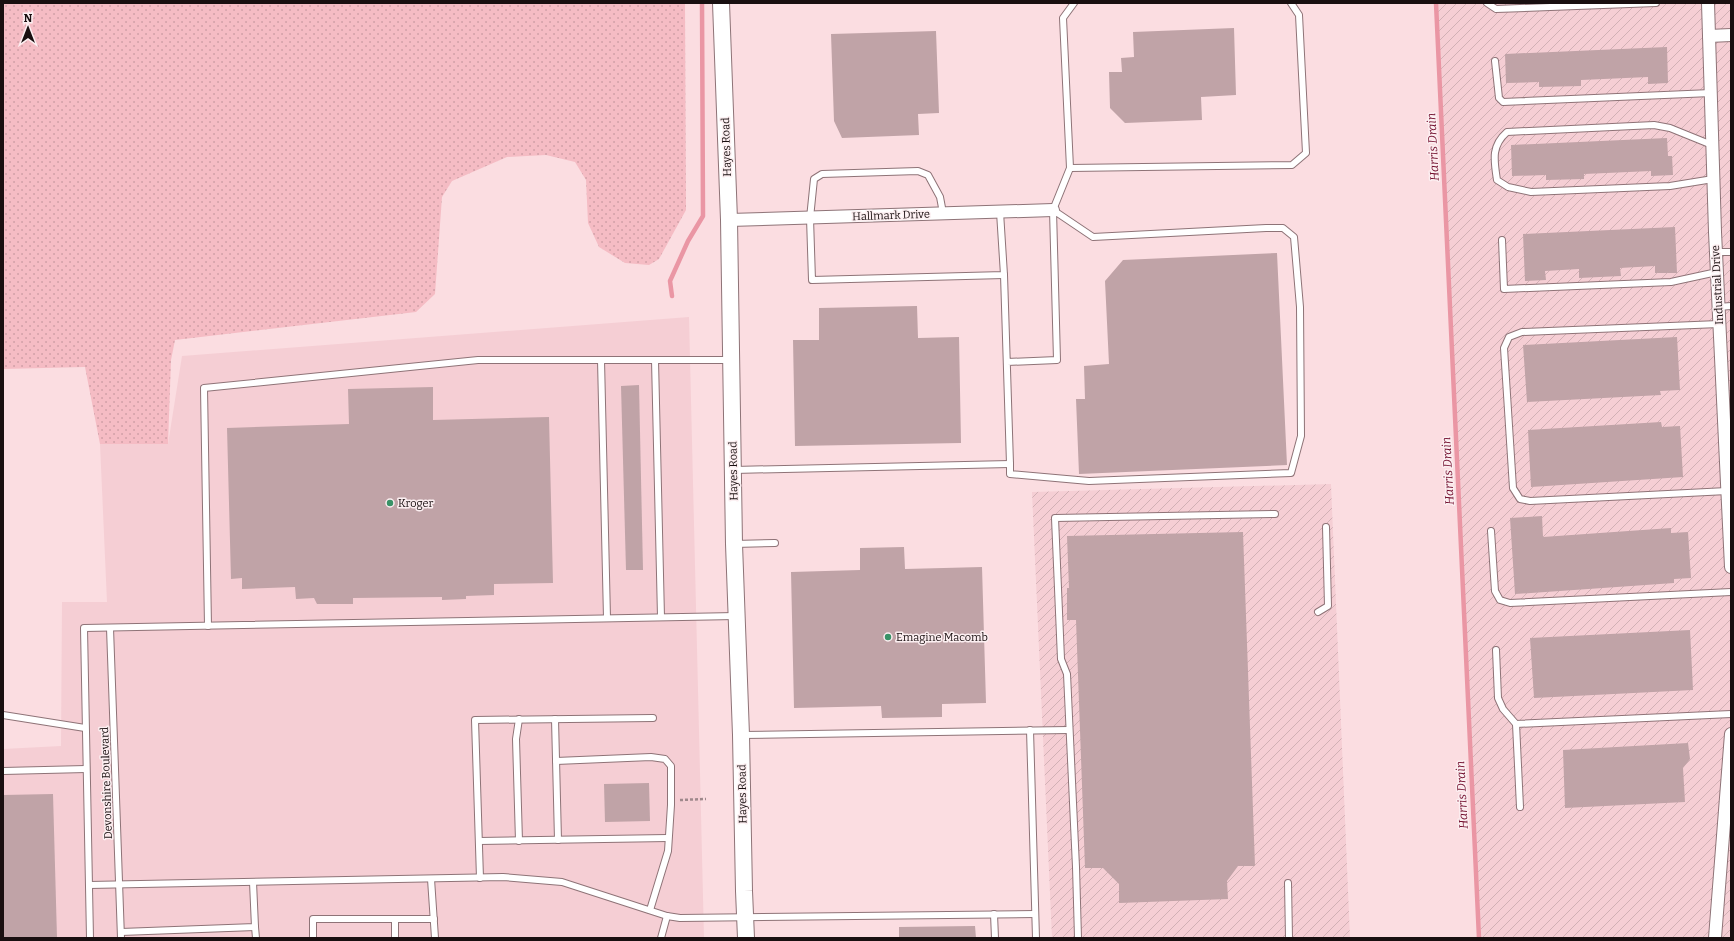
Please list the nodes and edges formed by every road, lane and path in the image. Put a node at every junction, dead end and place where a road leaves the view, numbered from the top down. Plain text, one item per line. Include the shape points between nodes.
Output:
1 (721, 3) edge
2 (1074, 3) edge
3 (1291, 3) edge
4 (1487, 3) edge
5 (1656, 3) edge
6 (1708, 3) edge
7 (1731, 35) edge
8 (1709, 36) junction
9 (1495, 61) dead end
10 (1711, 93) junction
11 (1712, 145) junction
12 (1070, 168) junction
13 (1713, 179) junction
14 (1053, 210) junction
15 (1000, 212) junction
16 (943, 213) junction
17 (810, 218) junction
18 (729, 220) junction
19 (1502, 240) dead end
20 (1716, 252) junction
21 (1731, 252) edge
22 (1717, 272) junction
23 (1004, 275) junction
24 (1731, 306) edge
25 (1718, 307) junction
26 (1719, 324) junction
27 (601, 360) junction
28 (655, 360) junction
29 (731, 360) junction
30 (1007, 362) junction
31 (1727, 418) edge
32 (1010, 464) junction
33 (732, 470) junction
34 (1727, 491) junction
35 (1275, 514) dead end
36 (1326, 527) dead end
37 (1491, 531) dead end
38 (775, 543) dead end
39 (734, 544) junction
40 (1731, 567) edge
41 (1731, 592) edge
42 (1318, 612) dead end
43 (736, 616) junction
44 (661, 617) junction
45 (607, 618) junction
46 (208, 626) junction
47 (110, 628) junction
48 (1496, 650) dead end
49 (1731, 714) edge
50 (3, 715) edge
51 (653, 718) dead end
52 (555, 719) junction
53 (518, 720) junction
54 (1516, 724) junction
55 (85, 728) junction
56 (1030, 730) junction
57 (1069, 730) junction
58 (1731, 734) edge
59 (742, 735) junction
60 (556, 761) junction
61 (86, 769) junction
62 (3, 771) edge
63 (706, 799) dead end
64 (671, 800) junction
65 (1520, 807) dead end
66 (668, 838) junction
67 (519, 840) junction
68 (558, 840) junction
69 (479, 841) junction
70 (480, 878) junction
71 (432, 879) junction
72 (253, 882) junction
73 (1288, 883) dead end
74 (89, 885) junction
75 (119, 885) junction
76 (650, 910) junction
77 (994, 914) junction
78 (1035, 914) junction
79 (667, 916) junction
80 (746, 917) junction
81 (395, 919) junction
82 (434, 919) junction
83 (255, 927) junction
84 (121, 935) edge
85 (140, 935) edge
86 (90, 938) edge
87 (256, 938) edge
88 (313, 938) edge
89 (395, 938) edge
90 (435, 938) edge
91 (660, 938) edge
92 (746, 938) edge
93 (994, 938) edge
94 (1036, 938) edge
95 (1078, 938) edge
96 (1289, 938) edge
97 (1715, 938) edge

1 - 18 street, Hayes Road
2 - 12 lane via 1063,18
3 - 12 lane via 1299,15 1306,153 1292,165
4 - 5 lane via 1496,9
6 - 8 street, Industrial Drive
7 - 8 street
8 - 10 street, Industrial Drive
9 - 10 lane via 1497,88 1499,98 1503,102
10 - 11 street, Industrial Drive
11 - 13 street, Industrial Drive
11 - 13 lane via 1670,128 1654,125 1507,132 1496,146 1496,168 1497,180 1508,187 1531,192 1670,186
12 - 14 lane
13 - 20 street, Industrial Drive
14 - 15 street, Hallmark Drive
14 - 30 lane via 1057,360
14 - 32 lane via 1094,237 1283,228 1294,237 1300,307 1301,436 1291,473 1089,482 1010,474
15 - 16 street, Hallmark Drive
15 - 23 lane
16 - 17 street, Hallmark Drive
16 - 17 lane via 940,197 928,175 918,171 822,174 814,179
17 - 18 street, Hallmark Drive
17 - 23 lane via 812,280
18 - 29 street, Hayes Road
19 - 22 lane via 1504,289 1671,282
20 - 21 lane
20 - 22 street, Industrial Drive
22 - 25 street, Industrial Drive
23 - 30 lane
24 - 25 lane
25 - 26 street, Industrial Drive
26 - 31 street, Industrial Drive
26 - 34 lane via 1522,332 1509,337 1504,348 1514,488 1520,499 1530,501
27 - 28 lane
27 - 45 lane
27 - 46 lane via 478,360 204,388
28 - 29 lane
28 - 44 lane
29 - 33 street, Hayes Road
30 - 32 lane
31 - 34 street, Industrial Drive
32 - 33 lane
33 - 39 street, Hayes Road
34 - 40 street, Industrial Drive
35 - 57 lane via 1055,518 1061,659 1067,674
36 - 42 lane via 1328,606
37 - 41 lane via 1495,591 1500,600 1510,603
38 - 39 lane
39 - 43 street, Hayes Road
43 - 44 lane
43 - 59 street, Hayes Road
44 - 45 lane
45 - 46 lane
46 - 47 lane
47 - 55 lane, Devonshire Boulevard via 84,628
47 - 75 lane, Devonshire Boulevard
48 - 54 lane via 1498,698 1503,709
49 - 54 lane
50 - 55 lane
51 - 52 lane
52 - 53 lane
52 - 60 lane
53 - 67 lane via 516,739
53 - 69 lane via 475,720
54 - 65 lane
55 - 61 lane, Devonshire Boulevard
56 - 57 lane
56 - 59 lane
56 - 78 lane
57 - 95 lane
58 - 97 street
59 - 80 street, Hayes Road
60 - 64 lane via 651,757 665,759 671,766
60 - 68 lane
61 - 62 lane
61 - 74 lane, Devonshire Boulevard
63 - 64 path
64 - 66 lane
66 - 68 lane
66 - 76 lane via 668,851
67 - 68 lane
67 - 69 lane
69 - 70 lane
70 - 71 lane
70 - 76 lane via 562,882
71 - 72 lane
71 - 82 lane
72 - 75 lane
72 - 83 lane
73 - 96 lane
74 - 75 lane
74 - 86 lane, Devonshire Boulevard
75 - 84 lane, Devonshire Boulevard
76 - 79 lane
77 - 78 lane
77 - 80 lane
77 - 93 lane
78 - 94 lane
79 - 80 lane
79 - 91 lane
80 - 92 street, Hayes Road
81 - 82 lane
81 - 88 lane via 313,919
81 - 89 lane
82 - 90 lane
83 - 85 lane
83 - 87 lane
84 - 85 lane

